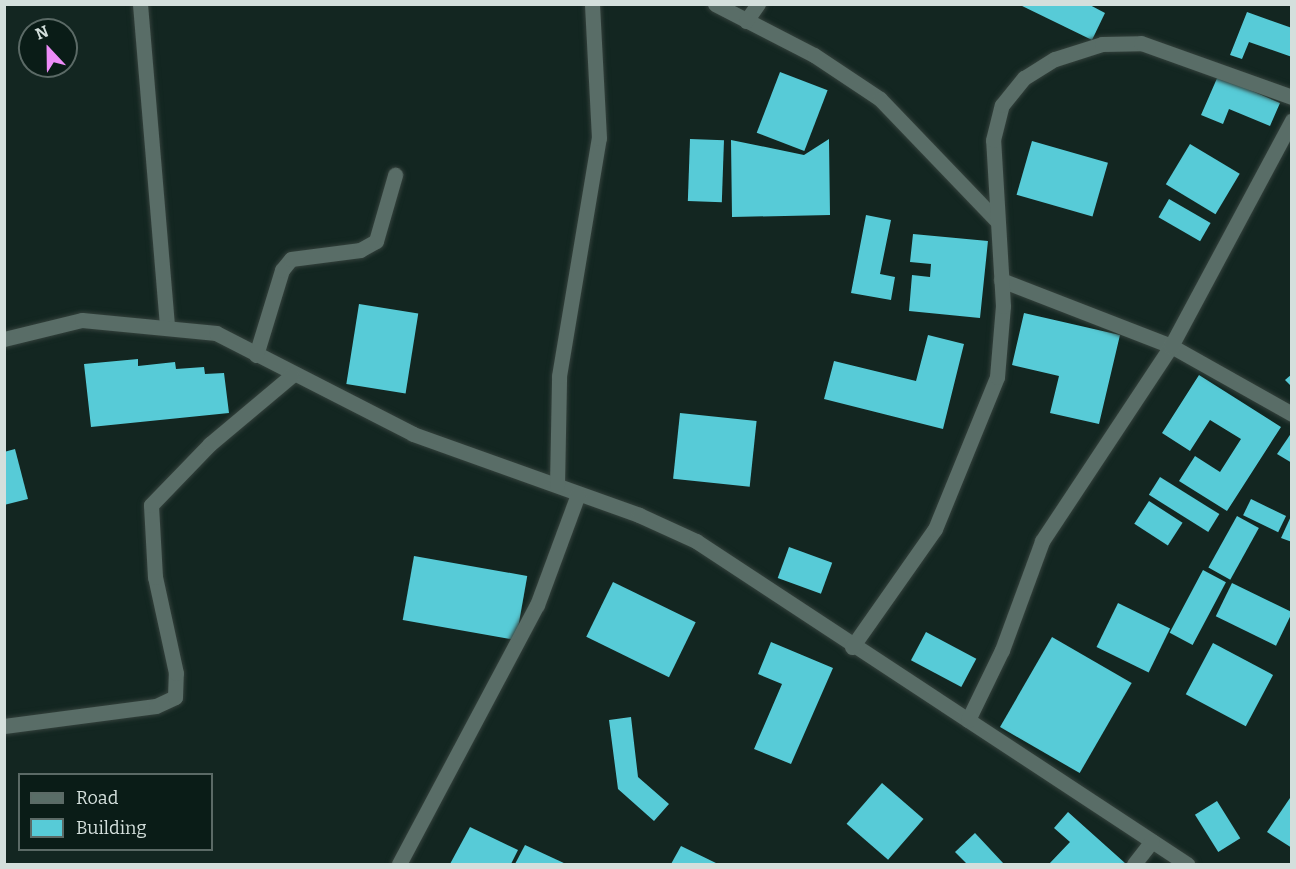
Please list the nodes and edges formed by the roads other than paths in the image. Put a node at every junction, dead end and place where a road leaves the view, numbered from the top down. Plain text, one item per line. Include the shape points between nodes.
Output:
1 (140, 4) edge
2 (592, 4) edge
3 (715, 4) edge
4 (758, 4) edge
5 (746, 21) junction
6 (1292, 97) edge
7 (1292, 120) edge
8 (395, 175) dead end
9 (996, 220) junction
10 (1001, 280) junction
11 (166, 324) junction
12 (4, 339) edge
13 (1171, 346) junction
14 (256, 355) junction
15 (291, 376) junction
16 (1292, 414) edge
17 (557, 485) junction
18 (578, 494) junction
19 (852, 647) junction
20 (968, 720) junction
21 (4, 726) edge
22 (1152, 841) junction
23 (399, 864) edge
24 (1134, 864) edge
25 (1187, 864) edge

1 - 11 street
2 - 17 street via 599,138 559,376
3 - 5 street
4 - 5 street
5 - 9 street via 814,55 880,99
6 - 9 street via 1141,43 1102,44 1054,59 1024,78 1002,105 993,140
7 - 13 street
8 - 14 street via 376,241 360,250 291,259 282,270
9 - 10 street
10 - 13 street
10 - 19 street via 997,377 979,425 936,529
11 - 12 street via 82,320
11 - 14 street via 216,333
13 - 16 street
13 - 20 street via 1057,514
14 - 15 street
15 - 17 street via 413,434
15 - 21 street via 210,444 151,505 155,577 176,673 175,697 156,705
17 - 18 street
18 - 19 street via 696,541
18 - 23 street via 537,605
19 - 20 street
20 - 22 street
22 - 24 street
22 - 25 street

